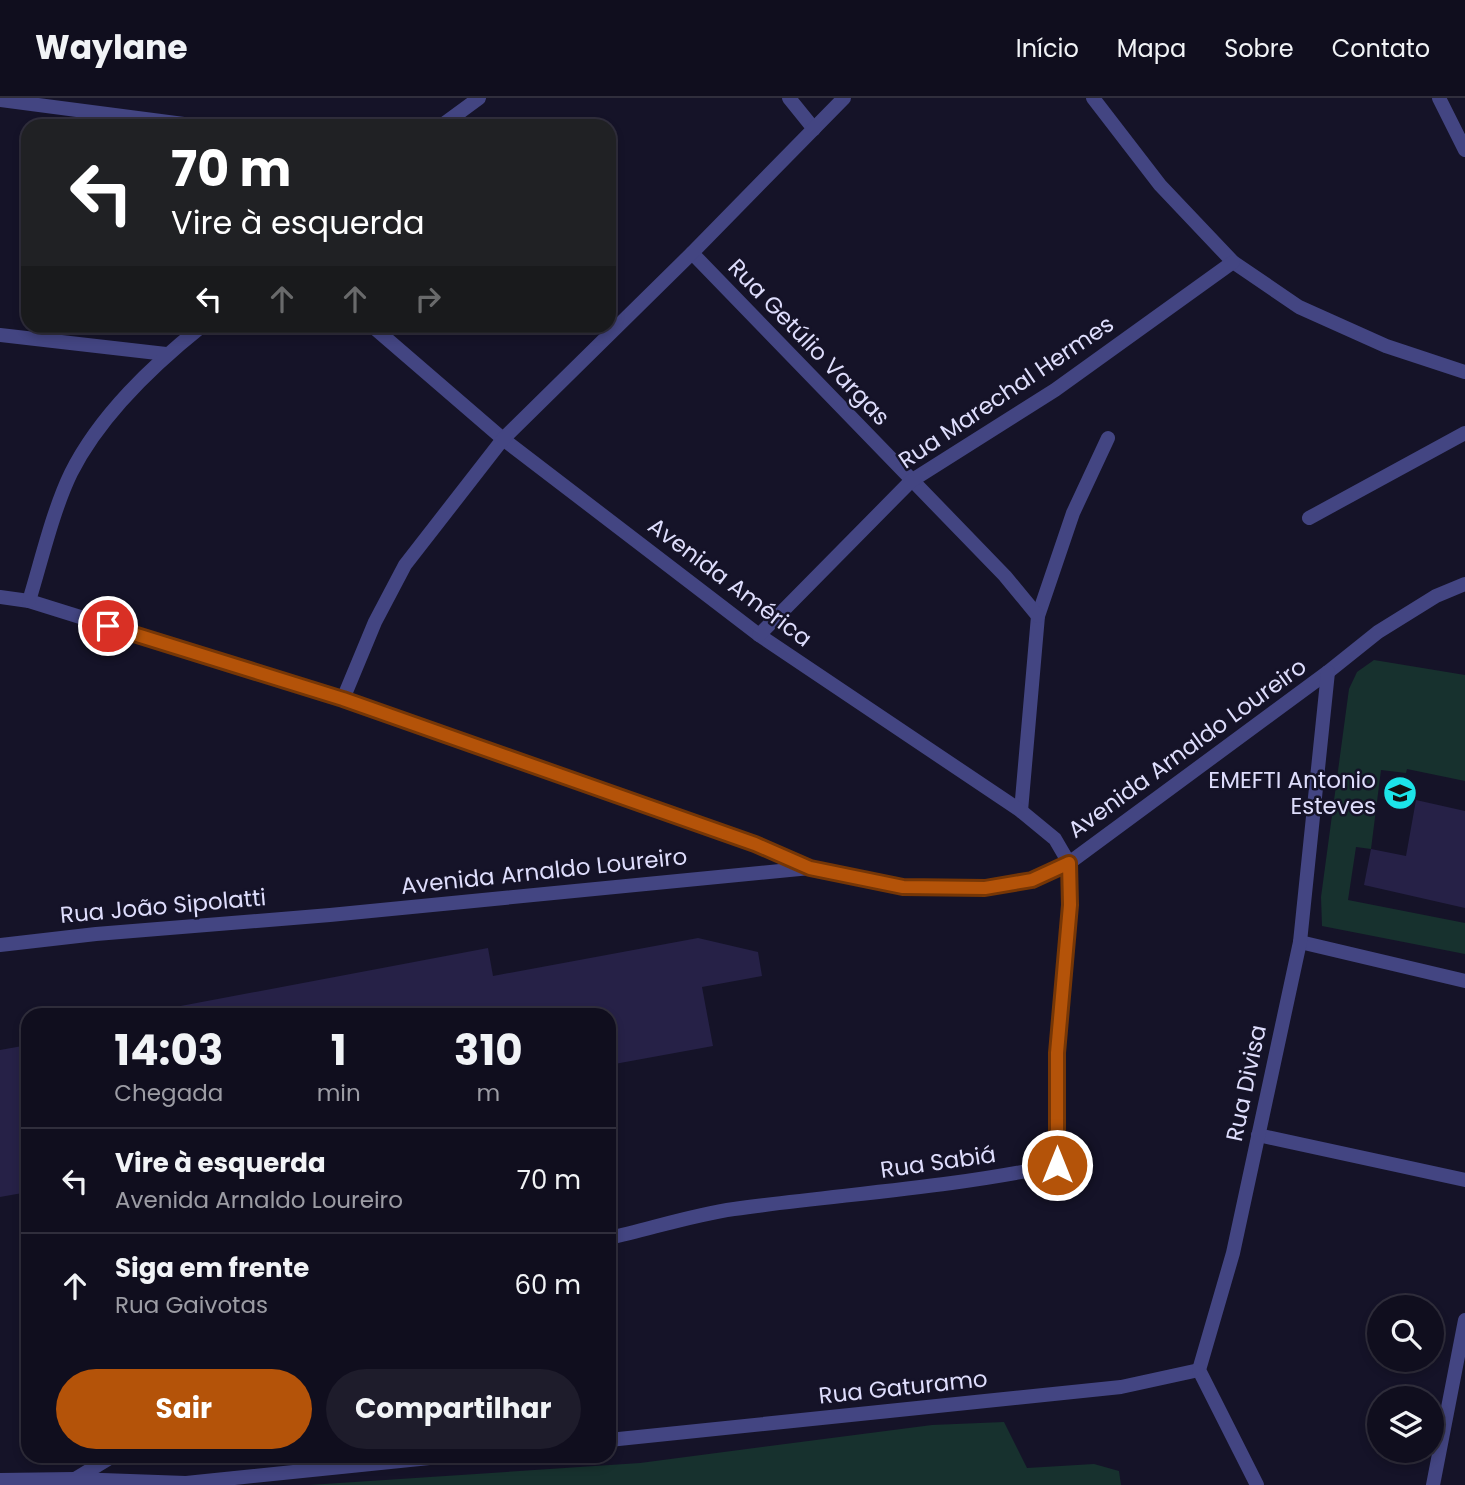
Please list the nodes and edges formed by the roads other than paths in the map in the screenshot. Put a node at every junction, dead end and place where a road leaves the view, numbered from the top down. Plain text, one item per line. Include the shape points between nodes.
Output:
1 (479, 98) edge
2 (789, 98) edge
3 (844, 98) edge
4 (1093, 98) edge
5 (1439, 98) edge
6 (0, 100) edge
7 (145, 119) edge
8 (450, 119) edge
9 (814, 129) junction
10 (1465, 150) edge
11 (692, 253) junction
12 (1233, 262) junction
13 (616, 328) edge
14 (193, 333) edge
15 (380, 333) edge
16 (611, 333) edge
17 (0, 335) edge
18 (166, 354) junction
19 (1465, 372) edge
20 (1465, 433) edge
21 (1108, 438) dead end
22 (503, 439) junction
23 (911, 481) junction
24 (1308, 518) dead end
25 (1465, 584) edge
26 (0, 597) edge
27 (30, 601) junction
28 (1038, 616) junction
29 (759, 635) junction
30 (1328, 672) junction
31 (343, 699) junction
32 (1021, 811) junction
33 (1069, 863) junction
34 (810, 868) junction
35 (330, 915) joint
36 (1300, 942) junction
37 (0, 945) edge
38 (1465, 981) edge
39 (1258, 1135) junction
40 (1465, 1180) edge
41 (616, 1236) edge
42 (1465, 1320) edge
43 (1199, 1370) junction
44 (616, 1439) edge
45 (101, 1463) edge
46 (381, 1463) edge
47 (74, 1479) junction
48 (0, 1480) edge
49 (1257, 1485) edge
50 (1433, 1485) edge

1 - 8 street
2 - 9 street
3 - 9 street
4 - 12 street via 1160,185
5 - 10 street
6 - 7 street
9 - 11 street
11 - 13 street
11 - 23 street, Rua Getúlio Vargas
12 - 19 street via 1298,307 1386,346
12 - 23 street, Rua Marechal Hermes via 1055,390
14 - 18 street
15 - 22 street, Avenida América
16 - 22 street
17 - 18 street
18 - 27 street via 97,429 71,474
20 - 24 street
21 - 28 street via 1073,513
22 - 29 street, Avenida América
22 - 31 street via 405,565
23 - 28 street, Rua Getúlio Vargas
23 - 29 street, Rua Marechal Hermes
25 - 30 street, Avenida Arnaldo Loureiro via 1436,596 1378,632
26 - 27 street
27 - 31 street
28 - 32 street
29 - 32 street, Avenida América
30 - 33 street, Avenida Arnaldo Loureiro
30 - 36 street, Rua Divisa
31 - 34 street via 755,844
32 - 33 street, Avenida América via 1055,839
33 - 34 street, Avenida Arnaldo Loureiro via 1032,880 985,888 903,887
33 - 41 street, Rua Sabiá via 1070,905 1057,1053 1057,1165 898,1191 732,1209
34 - 35 street, Avenida Arnaldo Loureiro
35 - 37 street, Rua João Sipolatti
36 - 38 street
36 - 39 street, Rua Divisa
39 - 40 street
39 - 43 street, Rua Divisa via 1233,1253
42 - 50 street
43 - 44 street, Rua Gaturamo via 1121,1387
43 - 49 street
45 - 47 street
46 - 47 street via 186,1483
47 - 48 street

